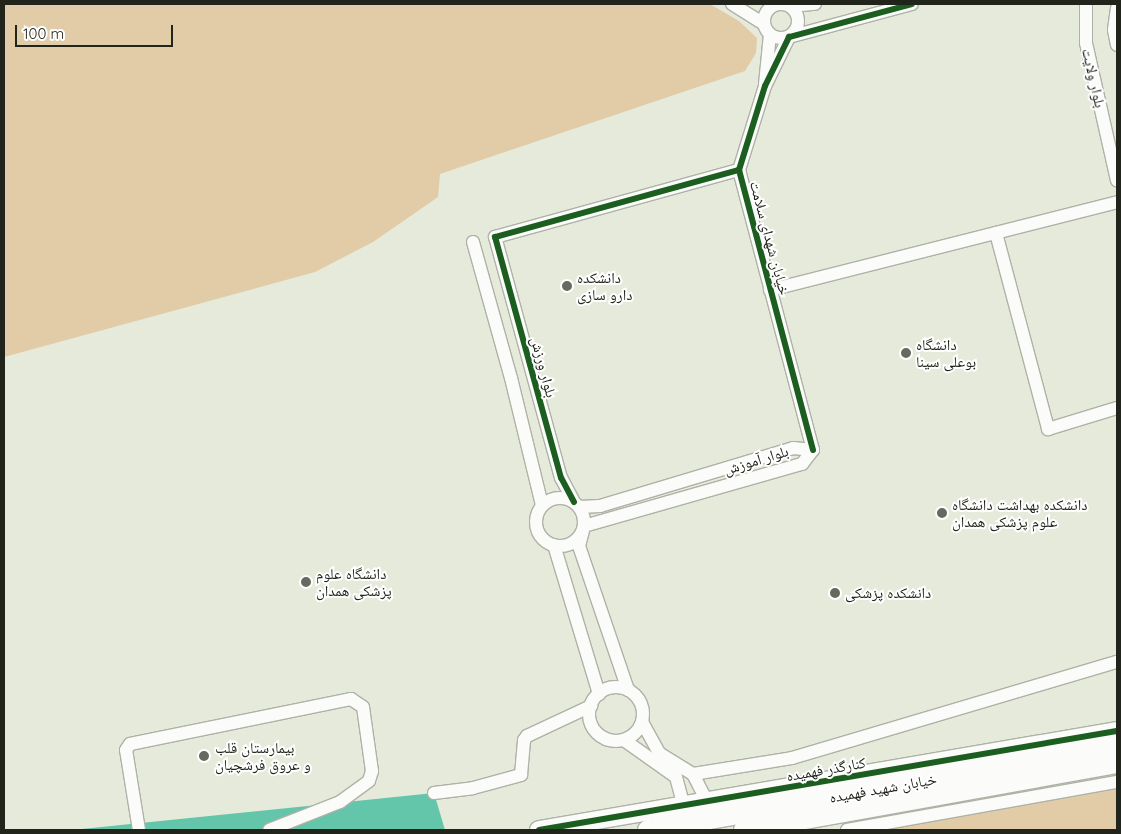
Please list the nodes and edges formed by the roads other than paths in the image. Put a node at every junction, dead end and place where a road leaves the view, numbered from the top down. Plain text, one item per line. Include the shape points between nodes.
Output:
1 (732, 4) edge
2 (815, 4) edge
3 (912, 4) edge
4 (1086, 4) edge
5 (770, 5) edge
6 (790, 5) edge
7 (1117, 8) edge
8 (767, 29) junction
9 (789, 37) junction
10 (1117, 45) edge
11 (765, 86) junction
12 (739, 170) junction
13 (1117, 181) edge
14 (1117, 202) edge
15 (996, 233) junction
16 (472, 242) dead end
17 (770, 290) junction
18 (1117, 408) edge
19 (813, 450) junction
20 (720, 471) junction
21 (724, 485) junction
22 (542, 505) junction
23 (577, 505) junction
24 (583, 529) junction
25 (554, 545) junction
26 (1117, 662) edge
27 (628, 690) junction
28 (599, 694) junction
29 (591, 706) junction
30 (642, 722) junction
31 (1117, 731) edge
32 (624, 740) junction
33 (1117, 747) edge
34 (1117, 763) edge
35 (693, 774) junction
36 (1117, 782) edge
37 (434, 793) dead end
38 (684, 806) junction
39 (709, 810) junction
40 (139, 830) edge
41 (269, 830) edge
42 (539, 830) edge
43 (648, 830) edge
44 (744, 830) edge
45 (847, 830) edge

1 - 8 street
2 - 6 street
3 - 9 street
4 - 13 street, بلوار ولایت via 1086,43
5 - 6 street
5 - 8 street via 765,14
6 - 9 street via 797,14 798,24
7 - 10 street, بلوار ولایت via 1114,30
8 - 9 street via 779,38
8 - 11 street, خیابان شهدای سلامت
9 - 11 street, خیابان شهدای سلامت
11 - 12 street, خیابان شهدای سلامت
12 - 17 street, خیابان شهدای سلامت
12 - 23 street, بلوار ورزش via 495,237 561,478
14 - 15 street
15 - 17 street
15 - 18 street via 1048,429
16 - 22 street via 511,378
17 - 19 street, خیابان شهدای سلامت
19 - 20 street, بلوار آموزش via 793,448
19 - 21 street, بلوار آموزش via 802,464
20 - 21 street
20 - 23 street, بلوار آموزش via 600,506
21 - 24 street, بلوار آموزش
22 - 23 street via 554,498
22 - 25 street via 537,512 536,529 546,542
23 - 24 street
24 - 25 street via 568,545
24 - 27 street via 578,546
25 - 28 street
26 - 35 street via 792,758
27 - 28 street via 613,688
27 - 30 street via 639,700
28 - 29 street
29 - 32 street via 594,730 608,740
29 - 37 street via 527,736 522,775 473,788
30 - 32 street via 632,736
30 - 35 street via 659,753
31 - 39 street, کنارگذر فهمیده
32 - 38 street via 676,777
33 - 39 main road, خیابان شهید فهمیده
34 - 44 main road, خیابان شهید فهمیده
35 - 39 street
36 - 45 street
38 - 39 street, کنارگذر فهمیده
38 - 42 street, کنارگذر فهمیده
39 - 43 main road, خیابان شهید فهمیده
40 - 41 street via 126,750 130,744 351,699 363,707 372,770 369,781 340,802

